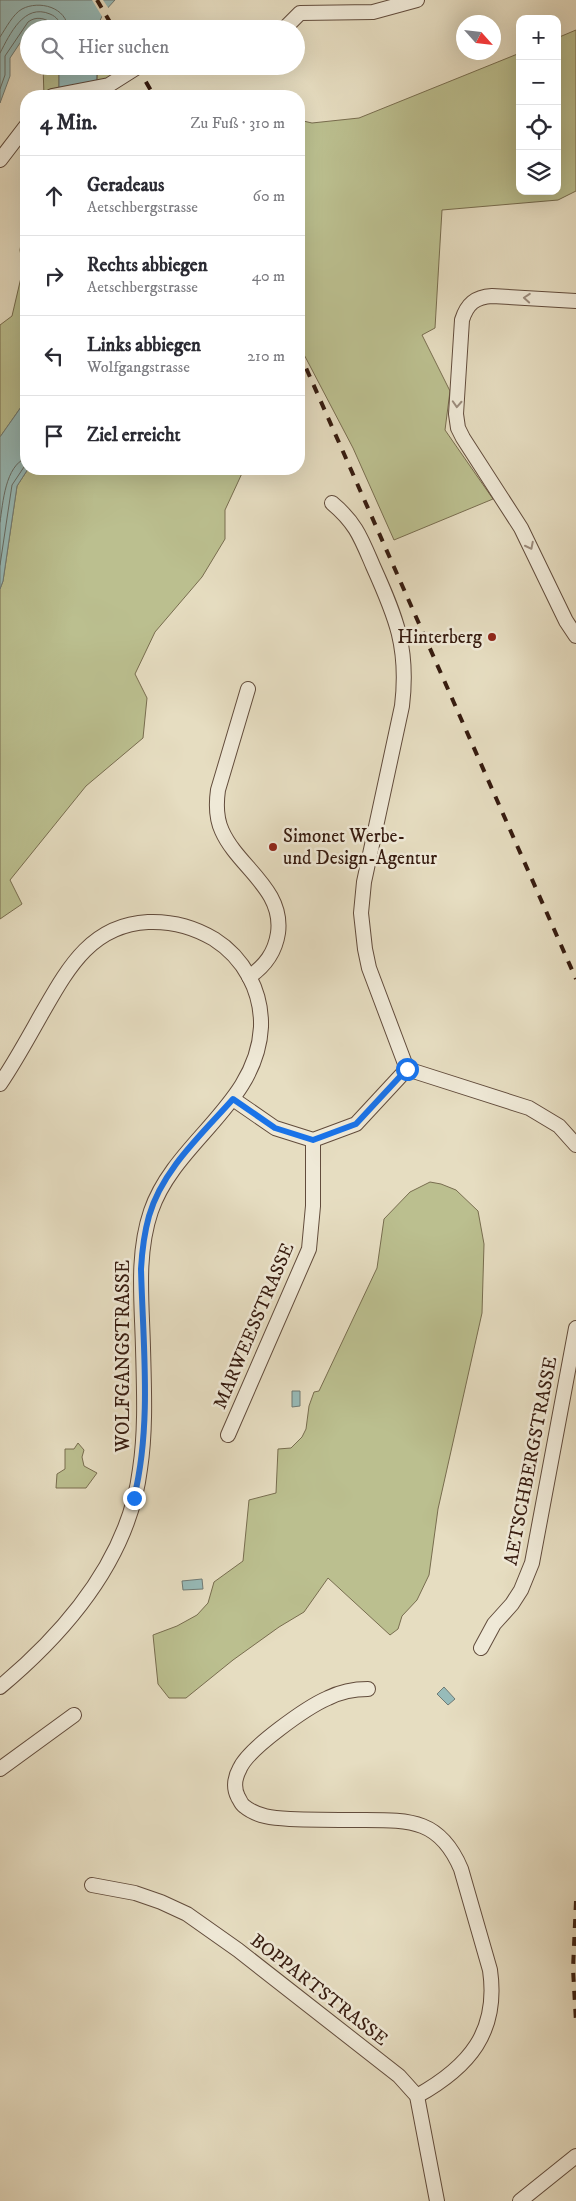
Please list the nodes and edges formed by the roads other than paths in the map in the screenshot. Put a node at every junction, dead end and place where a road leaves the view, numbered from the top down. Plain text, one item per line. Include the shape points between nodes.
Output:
1 (417, 0) edge
2 (293, 20) edge
3 (125, 75) edge
4 (83, 90) edge
5 (20, 134) edge
6 (0, 160) edge
7 (576, 302) edge
8 (332, 503) dead end
9 (576, 636) edge
10 (248, 689) dead end
11 (250, 977) junction
12 (407, 1069) junction
13 (0, 1084) edge
14 (233, 1099) junction
15 (313, 1140) junction
16 (576, 1146) edge
17 (576, 1328) edge
18 (228, 1435) dead end
19 (481, 1648) dead end
20 (0, 1687) edge
21 (368, 1689) dead end
22 (74, 1716) dead end
23 (0, 1769) edge
24 (92, 1885) dead end
25 (417, 2096) junction
26 (576, 2156) edge
27 (437, 2201) edge
28 (520, 2201) edge

1 - 2 street via 373,12 300,13
3 - 4 street via 109,85
5 - 6 street
7 -> 9 street via 492,296 471,302 462,320 456,414 463,438 521,528
8 - 12 street via 347,516 359,534 398,624 402,649 402,706 364,882 361,913 370,968
10 - 11 street via 216,802 221,830 268,891 278,913 274,950
11 - 13 street, WOLFGANGSTRASSE via 220,943 187,926 153,922 113,930 90,944 73,962
11 - 14 street, WOLFGANGSTRASSE via 259,1000 260,1037 249,1074
12 - 15 street via 356,1124
12 - 16 street via 529,1108 559,1126
14 - 15 street via 275,1128
14 - 20 street, WOLFGANGSTRASSE via 171,1172 149,1215 141,1269 143,1432 140,1471 128,1517 111,1557 74,1615
15 - 18 street, MARWEESSTRASSE via 309,1249
17 - 19 street, AETSCHBERGSTRASSE via 532,1563 521,1590 494,1624
21 - 25 street via 356,1689 329,1698 298,1716 252,1752 240,1766 235,1780 236,1792 242,1806 260,1815 314,1820 393,1819 418,1823 443,1839 454,1853 490,1970 490,2012 486,2028 458,2069
22 - 23 street
24 - 25 street, BOPPARTSTRASSE via 161,1902 186,1914 238,1950 383,2064
25 - 27 street
26 - 28 street

